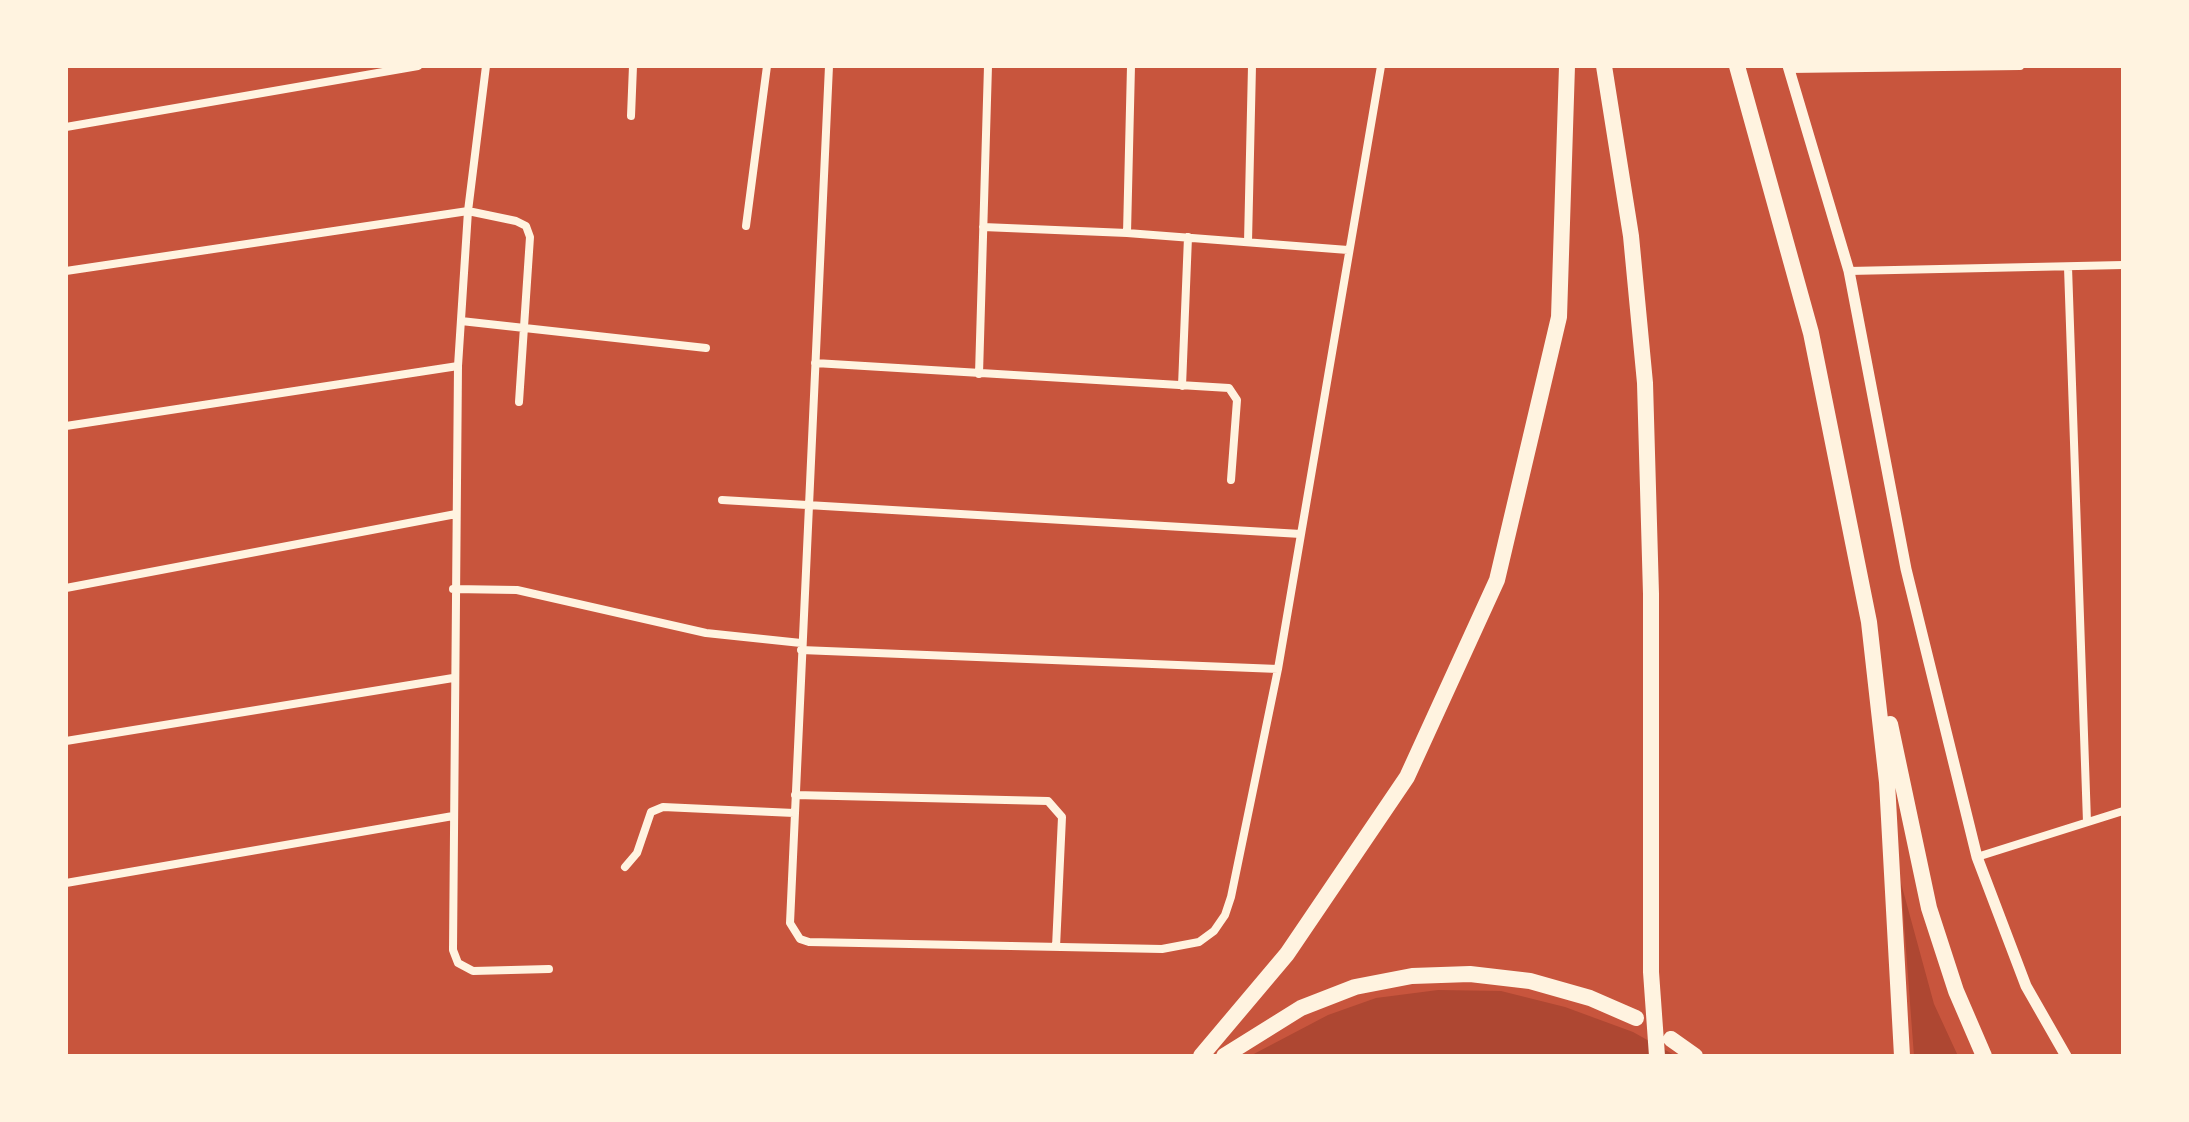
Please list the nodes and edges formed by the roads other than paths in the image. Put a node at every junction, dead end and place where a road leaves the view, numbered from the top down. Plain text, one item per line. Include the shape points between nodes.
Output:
1 (418, 66) edge
2 (486, 66) edge
3 (633, 66) edge
4 (767, 66) edge
5 (829, 66) edge
6 (988, 66) edge
7 (1131, 66) edge
8 (1252, 66) edge
9 (1381, 66) edge
10 (1567, 66) edge
11 (1604, 66) edge
12 (1737, 66) edge
13 (2020, 66) edge
14 (1789, 68) edge
15 (631, 116) dead end
16 (66, 127) edge
17 (468, 211) junction
18 (746, 226) dead end
19 (983, 227) junction
20 (1127, 233) junction
21 (1188, 237) junction
22 (1248, 242) junction
23 (1348, 250) junction
24 (2123, 265) edge
25 (2068, 267) junction
26 (66, 271) edge
27 (1849, 271) junction
28 (461, 321) junction
29 (523, 327) junction
30 (706, 348) dead end
31 (815, 363) junction
32 (458, 366) junction
33 (979, 374) junction
34 (1182, 386) junction
35 (519, 402) dead end
36 (66, 426) edge
37 (1231, 480) dead end
38 (722, 500) dead end
39 (807, 506) junction
40 (456, 514) junction
41 (1301, 534) junction
42 (66, 588) edge
43 (453, 589) junction
44 (1869, 622) junction
45 (801, 647) junction
46 (1278, 669) junction
47 (453, 678) junction
48 (66, 741) edge
49 (795, 795) junction
50 (2123, 811) edge
51 (794, 813) junction
52 (453, 816) junction
53 (2087, 822) junction
54 (1977, 857) junction
55 (625, 867) dead end
56 (66, 883) edge
57 (1056, 947) junction
58 (549, 969) dead end
59 (1636, 1018) dead end
60 (1671, 1039) dead end
61 (1201, 1056) edge
62 (1224, 1056) edge
63 (1657, 1056) edge
64 (1695, 1056) edge
65 (1902, 1056) edge
66 (1984, 1056) edge
67 (2066, 1056) edge

1 - 16 street
2 - 17 street
3 - 15 street
4 - 18 street
5 - 31 street
6 - 19 street
7 - 20 street
8 - 22 street
9 - 23 street
10 - 61 highway via 1559,317 1497,580 1407,777 1287,954
11 - 63 highway via 1639,310 1648,453 1649,871
12 - 44 highway via 1811,333
13 - 14 street
14 - 27 street
17 - 26 street
17 - 28 street
17 - 29 street via 526,226 530,237
19 - 20 street
19 - 33 street
20 - 21 street
21 - 22 street
21 - 34 street
22 - 23 street
23 - 41 street
24 - 25 street
25 - 27 street
25 - 53 street
27 - 54 street via 1906,569
28 - 29 street
28 - 32 street
29 - 30 street
29 - 35 street
31 - 33 street
31 - 39 street
32 - 36 street
32 - 40 street
33 - 34 street
34 - 37 street via 1229,388 1235,395
38 - 39 street
39 - 41 street
39 - 45 street
40 - 42 street
40 - 43 street
41 - 46 street
43 - 45 street via 517,590 706,633
43 - 47 street
44 - 65 highway via 1887,782
44 - 66 highway via 1929,908
45 - 46 street
45 - 49 street
46 - 57 street via 1231,897 1214,931 1181,948
47 - 48 street
47 - 52 street
49 - 51 street
49 - 57 street via 1048,801 1062,817
50 - 53 street
51 - 55 street via 663,807 651,812 637,853
51 - 57 street via 790,923 800,939
52 - 56 street
52 - 58 street via 453,950 458,963 473,971
53 - 54 street
54 - 67 street via 2026,986
59 - 62 highway via 1530,981 1470,974 1412,976 1355,987 1301,1008
60 - 64 highway

